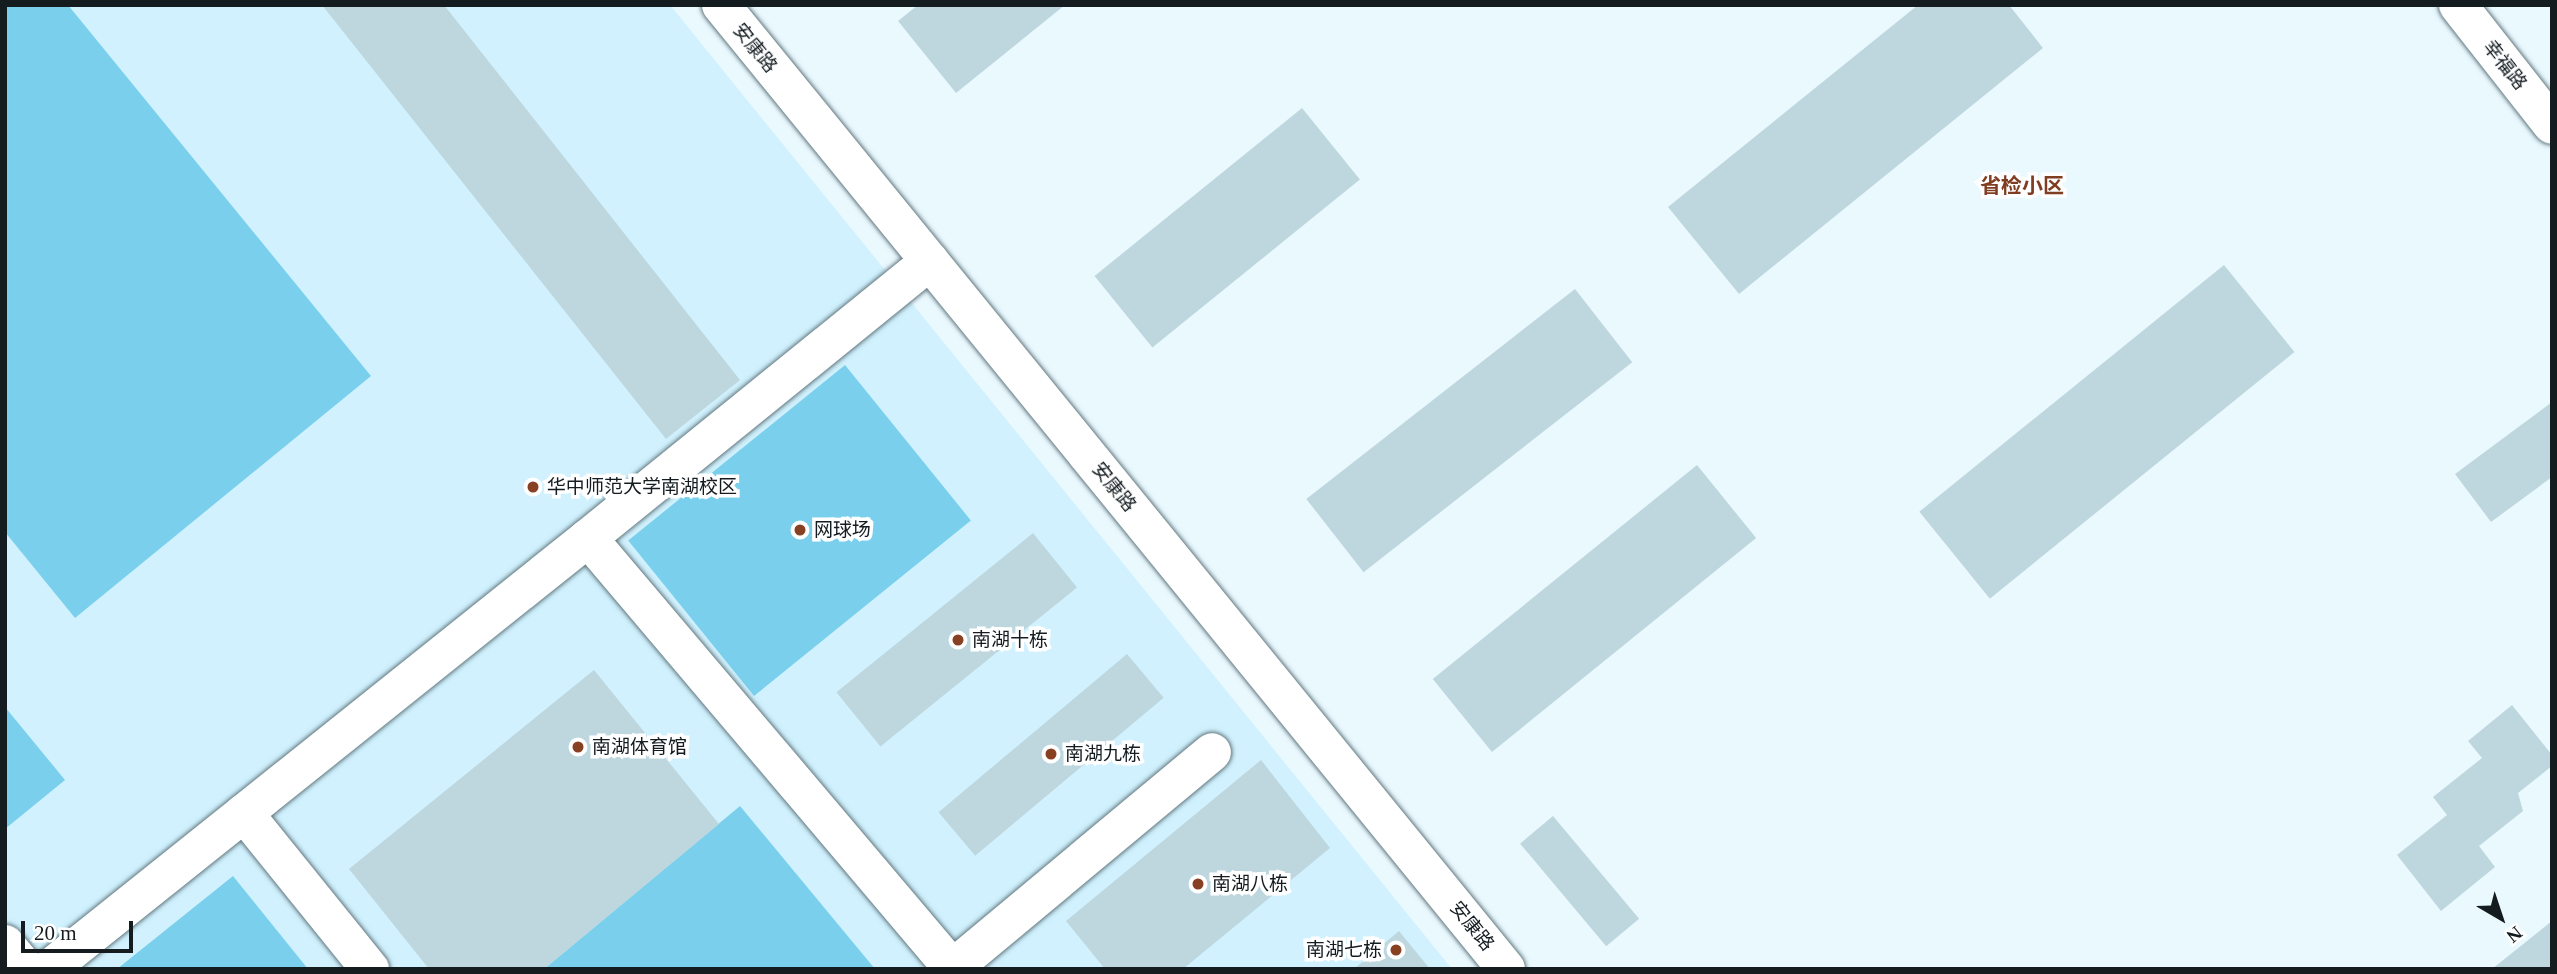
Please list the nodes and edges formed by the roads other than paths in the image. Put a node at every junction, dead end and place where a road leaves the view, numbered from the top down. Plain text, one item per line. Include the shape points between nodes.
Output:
1 (721, 5) edge
2 (2458, 5) edge
3 (2552, 125) edge
4 (930, 261) junction
5 (588, 538) junction
6 (1212, 752) dead end
7 (244, 813) junction
8 (5, 944) edge
9 (953, 968) edge
10 (26, 969) edge
11 (49, 969) edge
12 (370, 969) edge
13 (1506, 969) edge

1 - 4 street, 安康路
2 - 3 street, 幸福路
4 - 5 street
4 - 13 street, 安康路
5 - 7 street
5 - 9 street
6 - 9 street
7 - 11 street
7 - 12 street
8 - 10 street

